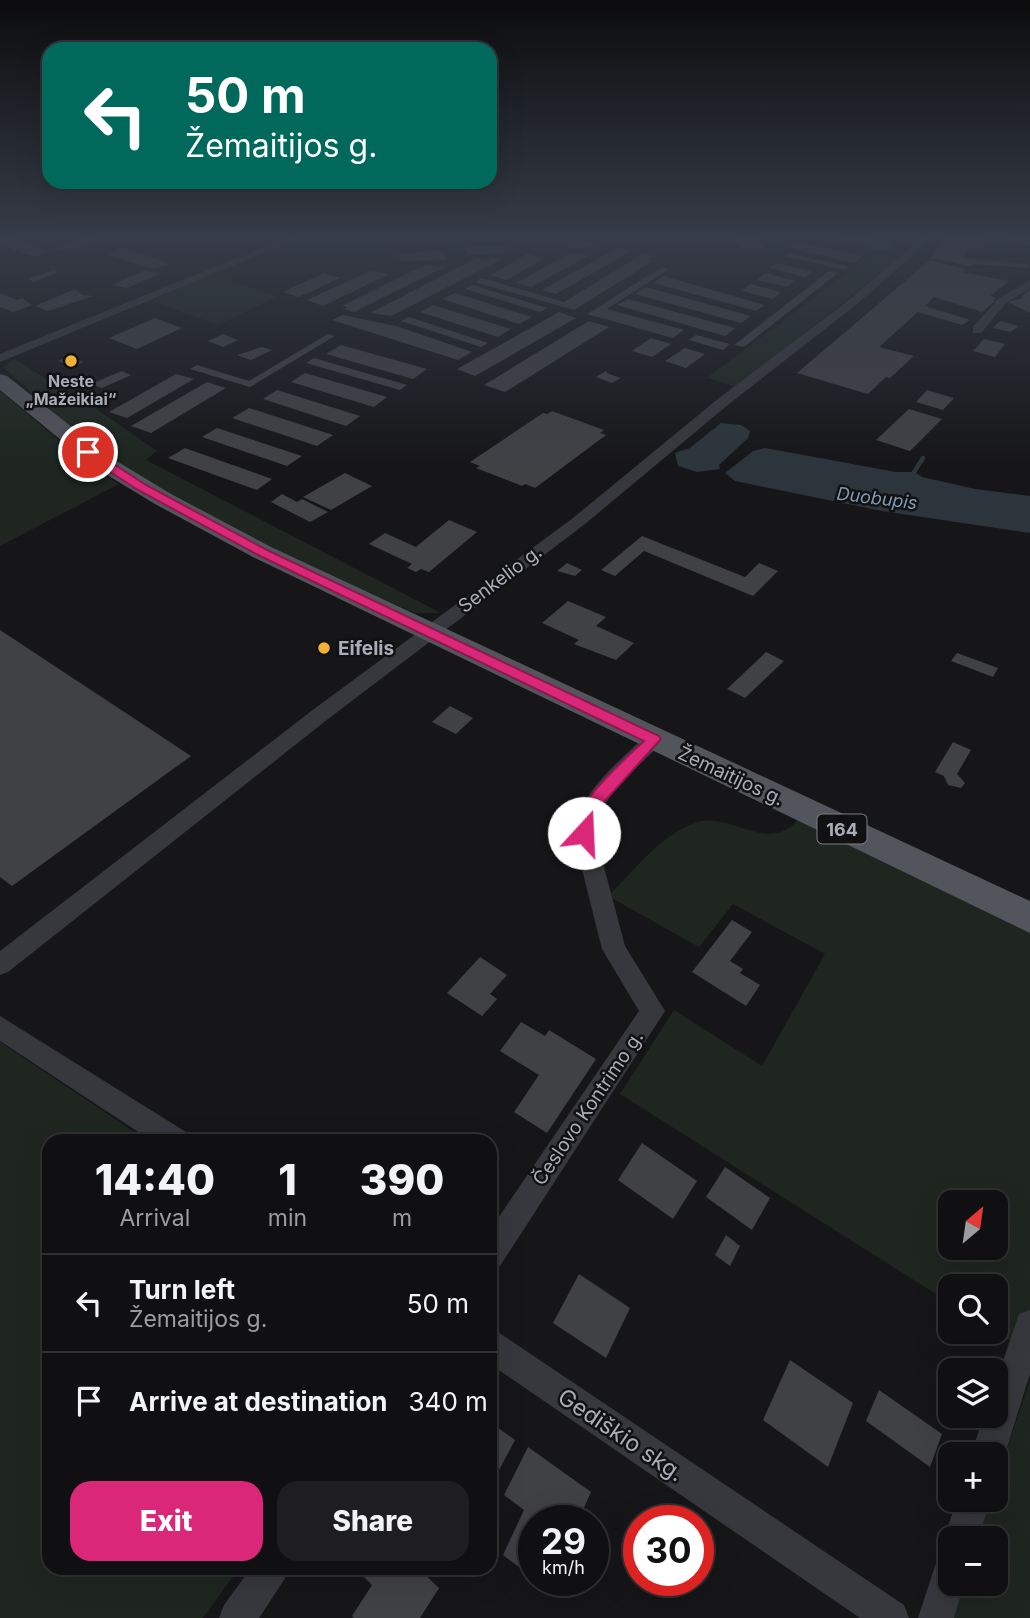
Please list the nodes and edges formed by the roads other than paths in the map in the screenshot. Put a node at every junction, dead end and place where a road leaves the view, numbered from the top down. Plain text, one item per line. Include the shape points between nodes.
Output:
1 (109, 314) edge
2 (838, 314) edge
3 (991, 314) edge
4 (977, 330) dead end
5 (0, 358) edge
6 (0, 380) edge
7 (429, 632) junction
8 (654, 739) junction
9 (1030, 918) edge
10 (0, 965) edge
11 (0, 1027) edge
12 (165, 1134) edge
13 (497, 1246) edge
14 (1030, 1325) edge
15 (497, 1350) edge
16 (992, 1442) edge
17 (267, 1575) edge
18 (943, 1596) edge
19 (237, 1618) edge
20 (891, 1618) edge
21 (936, 1618) edge

1 - 5 street
2 - 7 street, Senkelio g. via 579,521
3 - 4 street
6 - 7 main road, Žemaitijos g. / 164 via 74,442 142,488
7 - 8 main road, Žemaitijos g. / 164
7 - 10 street, Senkelio g.
8 - 9 main road, Žemaitijos g. / 164
8 - 13 street, Česlovo Kontrimo g. via 596,799 584,821 614,949 653,1012
11 - 12 street
14 - 16 street
15 - 20 street, Gediškio skg.
17 - 19 street
18 - 21 street

